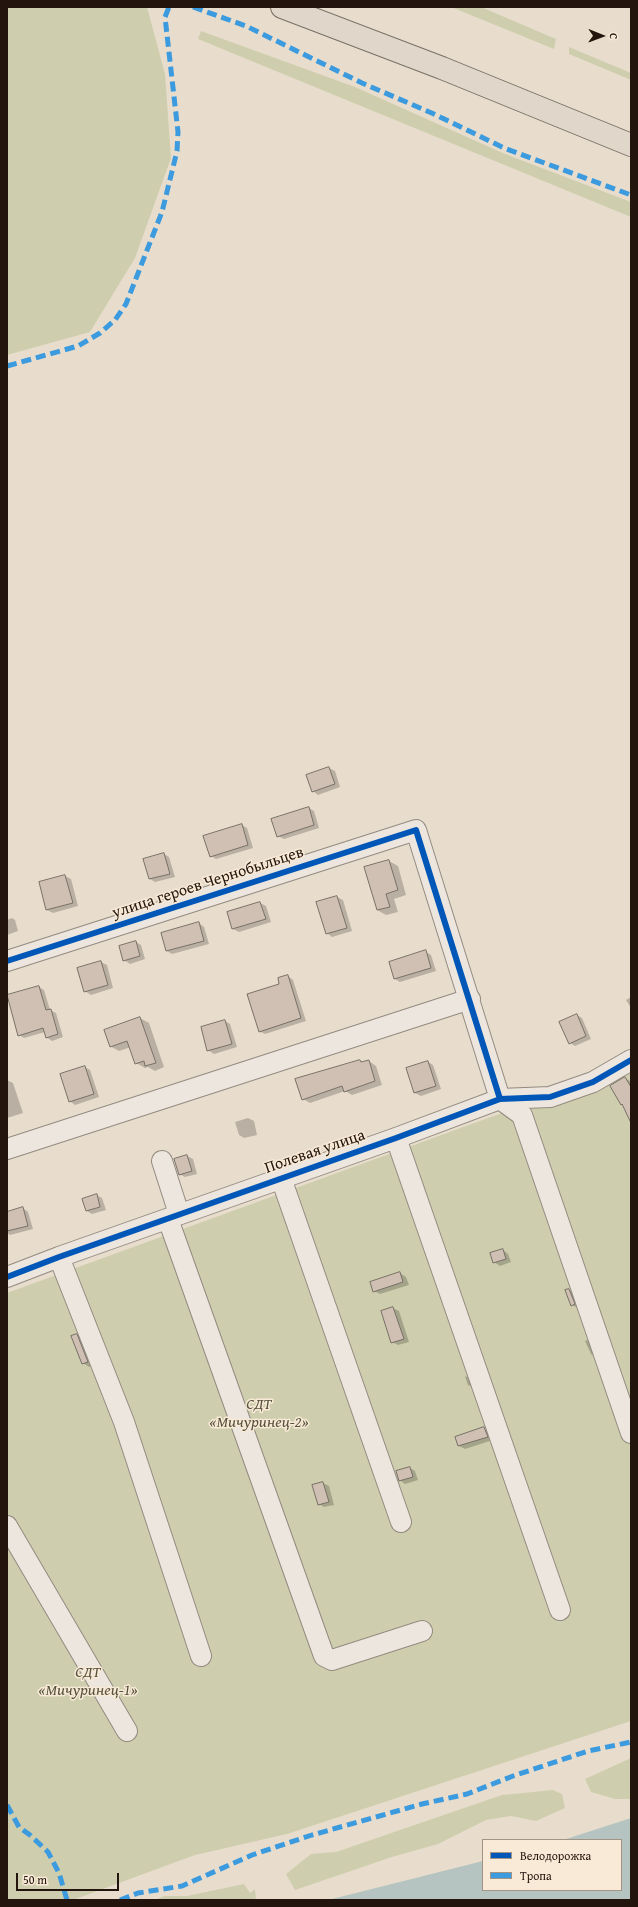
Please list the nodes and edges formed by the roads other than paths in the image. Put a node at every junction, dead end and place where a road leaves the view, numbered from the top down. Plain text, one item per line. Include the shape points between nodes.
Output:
1 (282, 7) edge
2 (628, 147) edge
3 (7, 961) edge
4 (470, 999) junction
5 (631, 1060) edge
6 (500, 1099) junction
7 (396, 1138) junction
8 (7, 1149) edge
9 (162, 1161) dead end
10 (281, 1178) junction
11 (174, 1217) junction
12 (59, 1257) junction
13 (7, 1277) edge
14 (631, 1433) edge
15 (401, 1522) dead end
16 (7, 1526) edge
17 (560, 1610) dead end
18 (422, 1631) dead end
19 (202, 1656) dead end
20 (126, 1731) dead end

1 - 2 main road via 442,68
3 - 4 street, улица героев Чернобыльцев via 416,830
4 - 6 street
4 - 8 street
5 - 6 street, Полевая улица via 593,1082 550,1097
6 - 7 street, Полевая улица
6 - 14 street via 522,1115
7 - 10 street, Полевая улица
7 - 17 street
9 - 11 street
10 - 11 street, Полевая улица
10 - 15 street
11 - 12 street, Полевая улица
11 - 18 street via 324,1656 332,1660
12 - 13 street, Полевая улица
12 - 19 street via 124,1422
16 - 20 street

